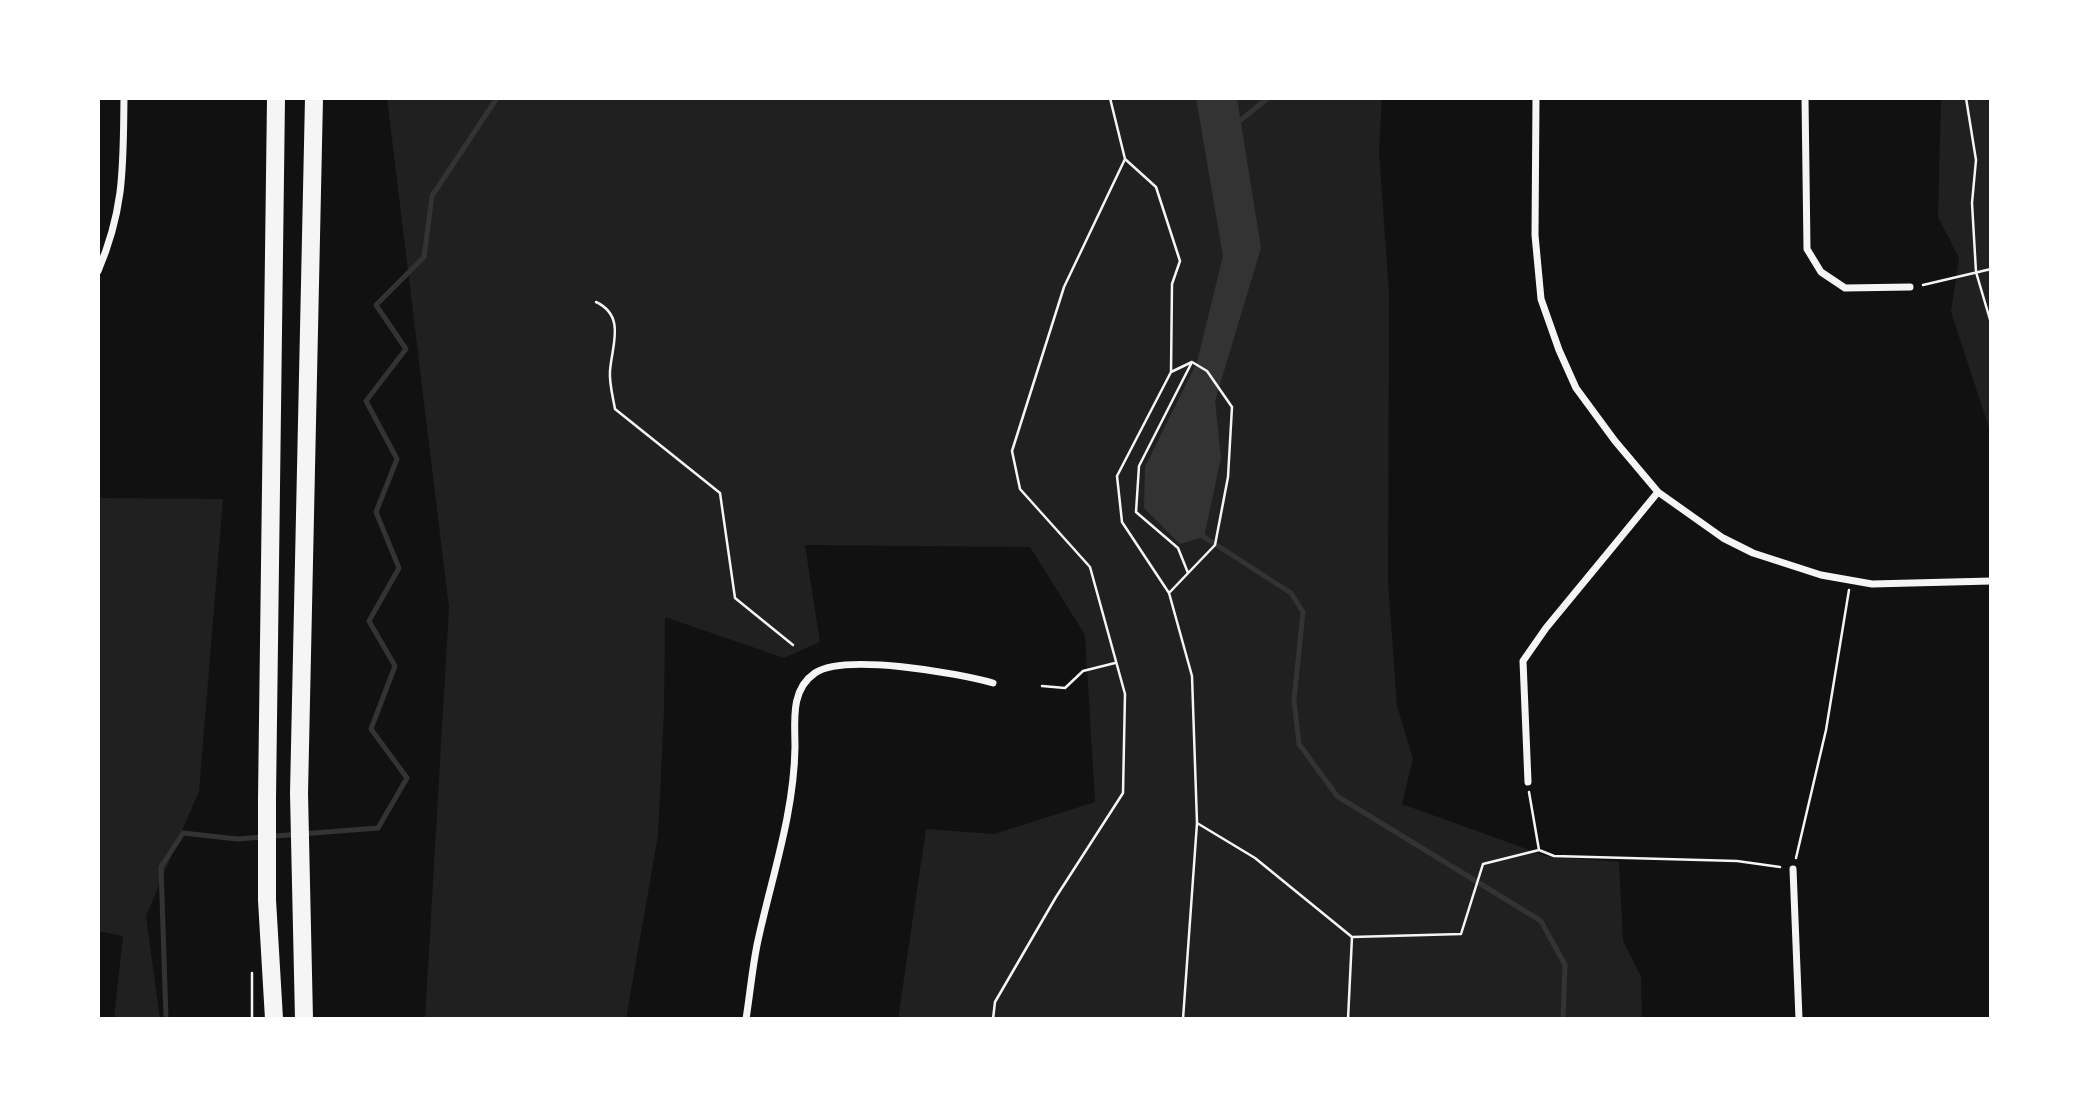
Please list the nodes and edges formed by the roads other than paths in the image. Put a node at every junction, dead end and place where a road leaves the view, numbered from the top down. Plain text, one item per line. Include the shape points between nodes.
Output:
1 (124, 98) edge
2 (276, 98) edge
3 (314, 98) edge
4 (1536, 98) edge
5 (1805, 98) edge
6 (98, 271) edge
7 (1910, 288) road end
8 (1658, 492) junction
9 (1991, 582) edge
10 (993, 683) dead end
11 (1528, 782) road end
12 (1793, 869) road end
13 (274, 1019) edge
14 (304, 1019) edge
15 (746, 1019) edge
16 (1799, 1019) edge

1 - 6 street via 121,201
2 - 13 main road via 267,798
3 - 14 main road via 299,793
4 - 8 street via 1535,235 1541,299 1576,388
5 - 7 street via 1807,248 1821,272 1845,288
8 - 9 street via 1723,538 1821,575 1872,584
8 - 11 street via 1523,661
10 - 15 street via 909,667 835,666 814,674 804,684 796,705 792,797 757,947
12 - 16 street

